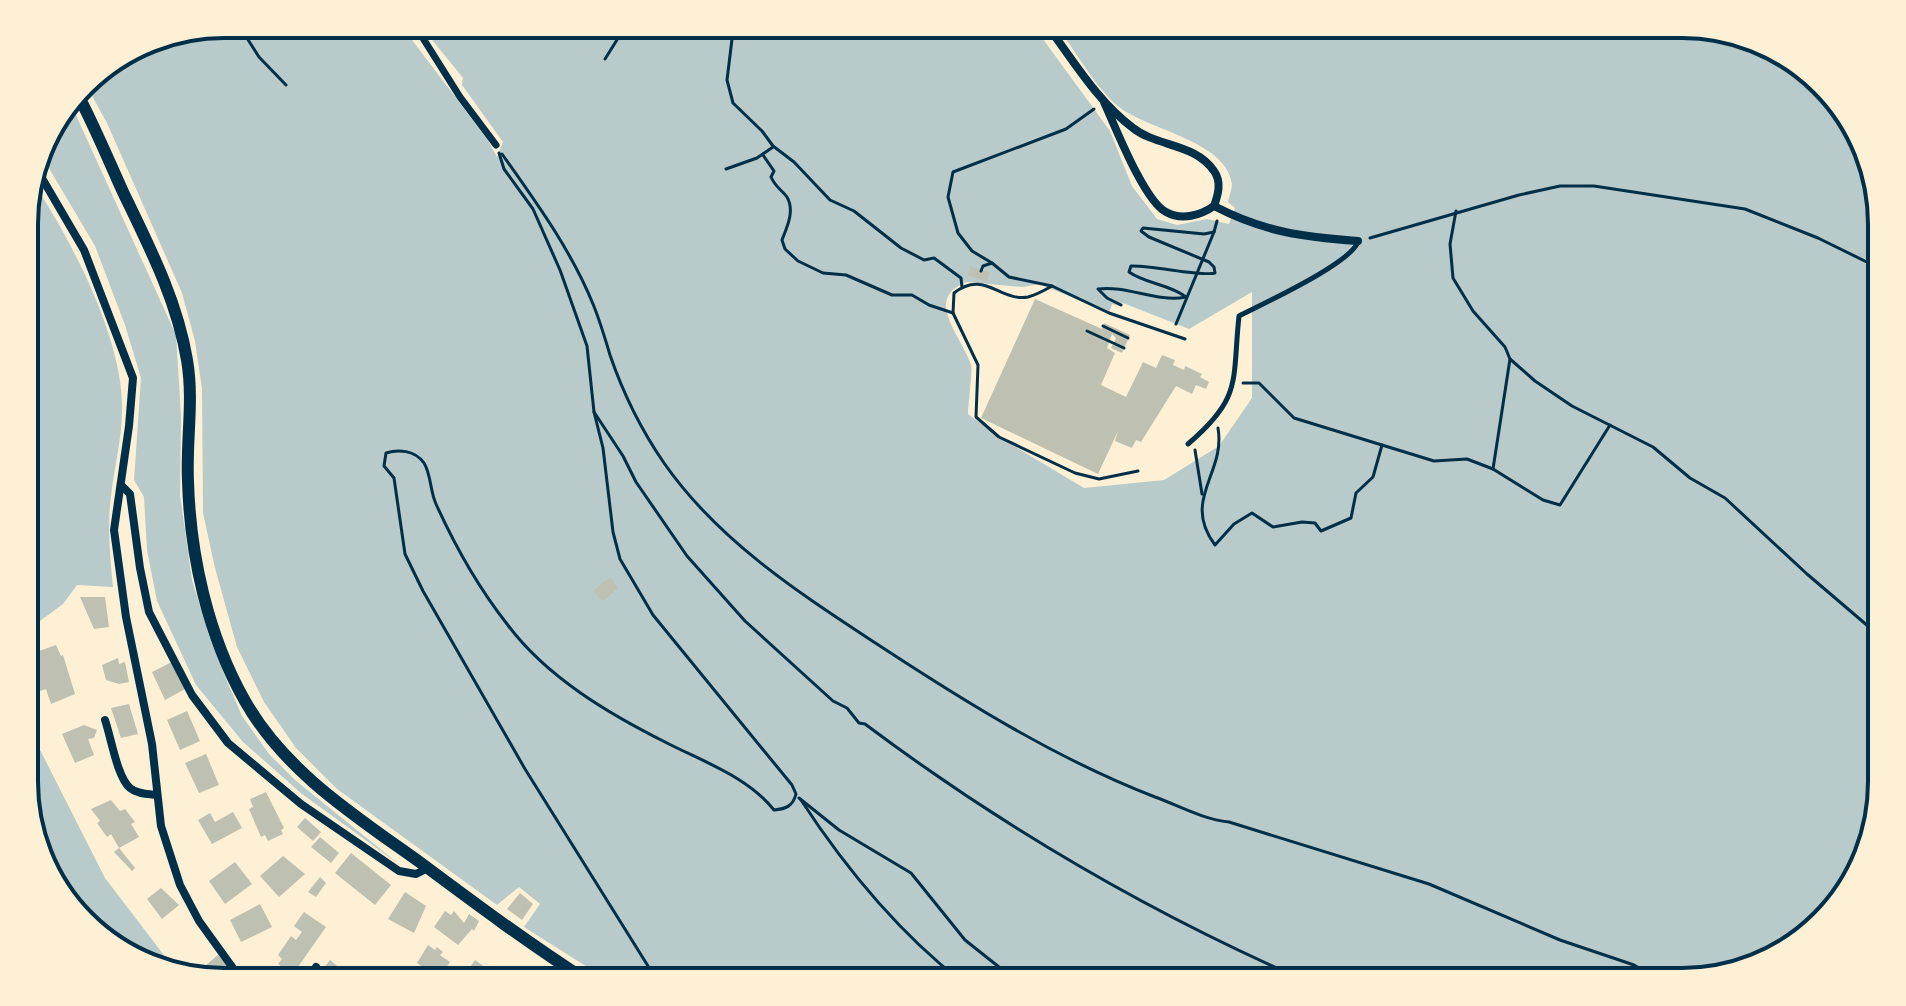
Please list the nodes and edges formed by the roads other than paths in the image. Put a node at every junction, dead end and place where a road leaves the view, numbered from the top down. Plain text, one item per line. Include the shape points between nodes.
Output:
1 (423, 38) edge
2 (1056, 38) edge
3 (1104, 102) junction
4 (82, 104) edge
5 (496, 145) road end
6 (43, 180) edge
7 (1214, 206) junction
8 (1358, 241) joint
9 (1188, 444) dead end
10 (121, 485) junction
11 (105, 720) dead end
12 (156, 795) junction
13 (428, 868) junction
14 (233, 968) edge
15 (569, 968) edge

1 - 5 street
2 - 3 street
3 - 7 street via 1135,131 1181,147 1207,163 1219,183
3 - 7 street via 1158,207 1168,214 1192,216
4 - 13 main road via 164,279 182,333 191,393 190,526 206,602 234,679 259,723 298,769
6 - 10 street via 84,250 133,378
7 - 8 street via 1288,235
8 - 9 lane via 1341,262 1239,316 1235,383 1216,416
10 - 12 street via 114,530 152,744
10 - 13 street via 130,494 149,612 192,695 228,743 301,804 399,871 416,874
11 - 12 street via 122,778 138,792
12 - 14 street via 180,885
13 - 15 main road

